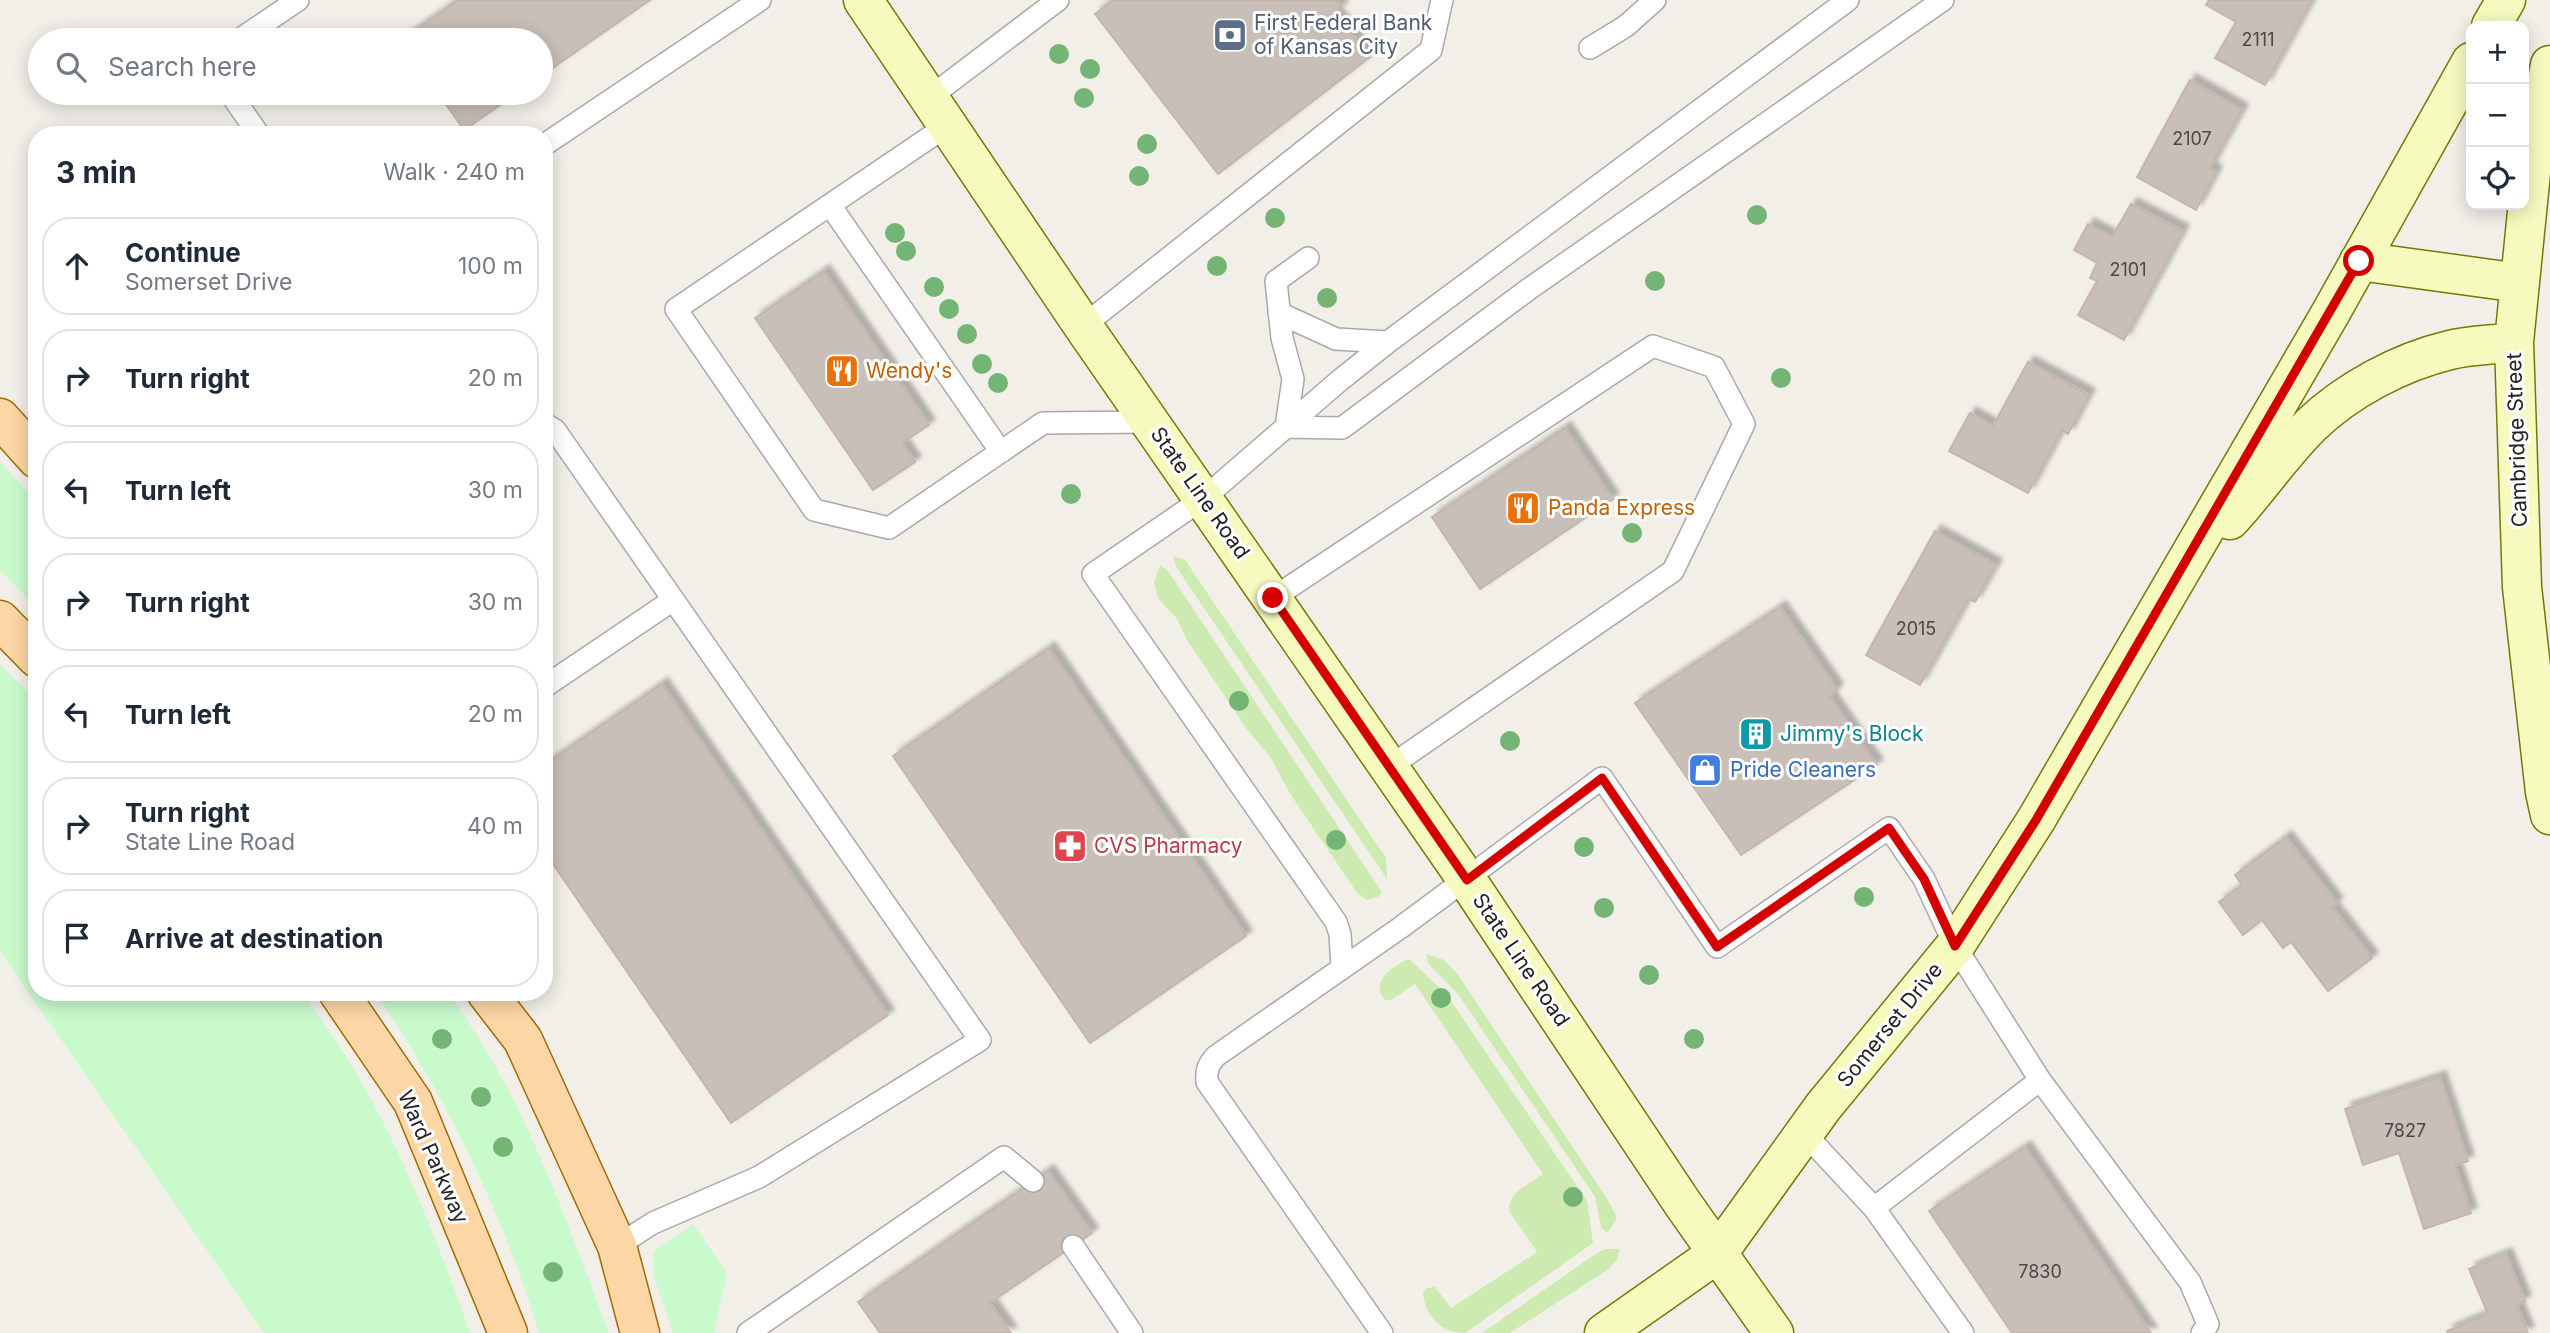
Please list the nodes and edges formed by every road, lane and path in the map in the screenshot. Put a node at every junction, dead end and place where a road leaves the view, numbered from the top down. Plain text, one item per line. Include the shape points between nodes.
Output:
1 (298, 0) edge
2 (760, 0) edge
3 (863, 0) edge
4 (1058, 0) edge
5 (1442, 0) edge
6 (1655, 0) edge
7 (1848, 0) edge
8 (1943, 0) edge
9 (2506, 0) edge
10 (2494, 21) edge
11 (257, 28) edge
12 (1590, 48) dead end
13 (2550, 65) edge
14 (2466, 71) edge
15 (238, 105) edge
16 (939, 111) junction
17 (253, 126) edge
18 (553, 139) edge
19 (830, 205) junction
20 (1308, 258) dead end
21 (2359, 261) junction
22 (2520, 283) junction
23 (1279, 313) junction
24 (1083, 326) junction
25 (1388, 342) junction
26 (2514, 342) junction
27 (0, 418) edge
28 (1151, 422) junction
29 (1286, 427) junction
30 (553, 429) edge
31 (28, 449) edge
32 (1001, 452) junction
33 (1204, 498) junction
34 (2184, 566) junction
35 (1273, 598) junction
36 (673, 600) junction
37 (0, 620) edge
38 (28, 649) edge
39 (553, 681) edge
40 (1389, 767) junction
41 (2550, 816) edge
42 (1467, 880) junction
43 (1955, 946) junction
44 (1342, 967) junction
45 (344, 1001) edge
46 (493, 1001) edge
47 (2040, 1080) junction
48 (1804, 1133) junction
49 (1032, 1181) dead end
50 (1874, 1208) junction
51 (617, 1246) junction
52 (1073, 1246) dead end
53 (1718, 1253) junction
54 (508, 1333) edge
55 (640, 1333) edge
56 (748, 1333) edge
57 (1132, 1333) edge
58 (1382, 1333) edge
59 (1604, 1333) edge
60 (1773, 1333) edge
61 (1963, 1333) edge
62 (2202, 1333) edge

1 - 11 lane
2 - 18 lane
3 - 16 street, State Line Road
4 - 16 lane
5 - 24 lane via 1431,50
6 - 12 lane via 1626,26
7 - 25 lane
8 - 29 lane via 1529,289 1342,428
9 - 10 street
13 - 22 street, Cambridge Street via 2532,162
14 - 21 street, Somerset Drive
15 - 17 lane
16 - 19 lane
16 - 24 street, State Line Road
19 - 32 lane
19 - 32 lane via 676,309 806,499 814,510 889,528
20 - 23 lane via 1276,281
21 - 22 street
21 - 34 street, Somerset Drive
22 - 26 street, Cambridge Street
23 - 25 lane via 1336,339
23 - 29 lane via 1293,379
24 - 28 street, State Line Road
25 - 29 lane
26 - 34 street via 2451,350 2399,368 2347,395 2309,427 2251,498
26 - 41 street, Cambridge Street via 2522,587
27 - 31 main road
28 - 32 lane via 1043,423
28 - 33 street, State Line Road
29 - 33 lane
30 - 36 lane
33 - 35 street, State Line Road
33 - 44 lane via 1093,574 1336,922
34 - 43 street, Somerset Drive via 2036,820
35 - 40 street, State Line Road
35 - 40 lane via 1653,346 1714,368 1744,424 1672,571
36 - 39 lane
36 - 51 lane via 980,1040 759,1177 653,1223
37 - 38 main road
40 - 42 street, State Line Road
42 - 43 lane via 1602,778 1717,947 1889,828 1924,879
42 - 44 lane
42 - 53 street, State Line Road
43 - 47 lane
43 - 48 street, Somerset Drive
44 - 58 lane via 1216,1056 1206,1073 1207,1082
45 - 54 main road, Ward Parkway via 413,1102
46 - 51 main road via 523,1040
47 - 50 lane
47 - 62 lane via 2190,1282 2208,1324
48 - 50 lane
48 - 53 street, Somerset Drive
49 - 56 lane via 1004,1157
50 - 61 lane
51 - 55 main road
52 - 57 lane
53 - 59 street, Somerset Drive
53 - 60 street, State Line Road

